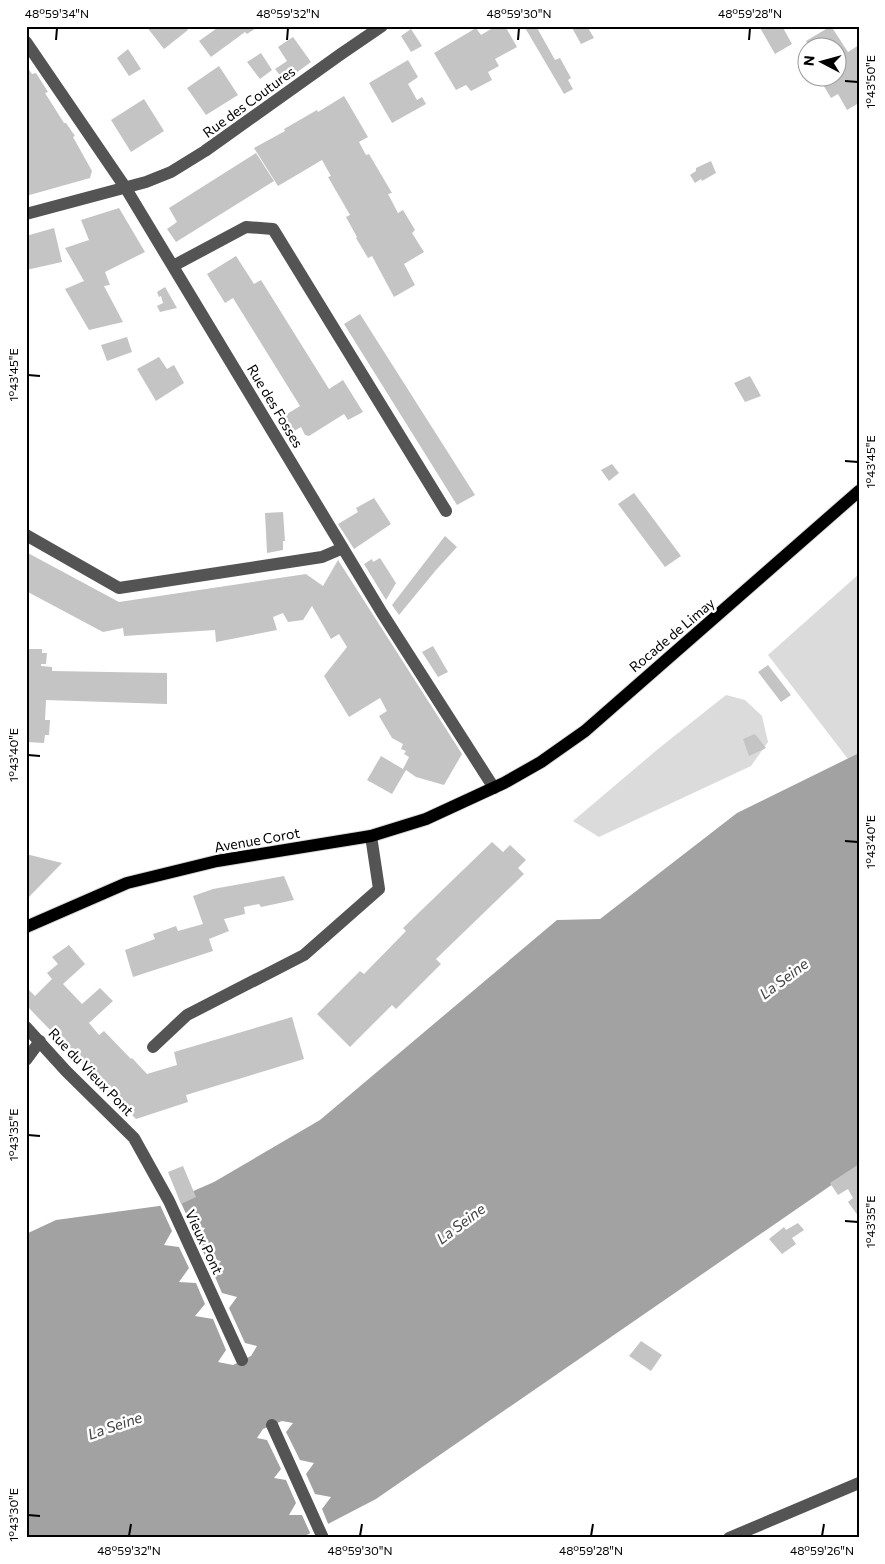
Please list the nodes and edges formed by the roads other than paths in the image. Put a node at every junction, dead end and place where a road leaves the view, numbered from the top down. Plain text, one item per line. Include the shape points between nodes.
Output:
1 (382, 26) edge
2 (26, 42) edge
3 (125, 187) junction
4 (26, 214) edge
5 (173, 266) junction
6 (859, 491) edge
7 (446, 511) dead end
8 (26, 535) edge
9 (343, 548) junction
10 (494, 788) junction
11 (370, 836) junction
12 (26, 927) edge
13 (26, 1027) edge
14 (40, 1041) junction
15 (153, 1047) dead end
16 (26, 1060) edge
17 (134, 1138) joint
18 (242, 1360) dead end
19 (272, 1425) dead end
20 (859, 1483) edge
21 (323, 1538) edge
22 (729, 1538) edge

1 - 3 street, Rue des Coutures via 180,167
2 - 3 street, Rue des Fosses
3 - 4 street, Rue des Coutures
3 - 5 street, Rue des Fosses
5 - 7 street via 246,227 273,229
5 - 9 street, Rue des Fosses
6 - 10 main road, Rocade de Limay via 585,731
8 - 9 street via 119,588 322,557
9 - 10 street, Rue des Fosses
10 - 11 main road, Avenue Corot via 426,818
11 - 12 main road, Avenue Corot via 217,861 127,883
11 - 15 street via 379,889 304,955 187,1015
13 - 14 street, Rue du Vieux Pont
14 - 16 street
14 - 17 street, Rue du Vieux Pont
17 - 18 street, Vieux Pont via 169,1201
19 - 21 street
20 - 22 street

